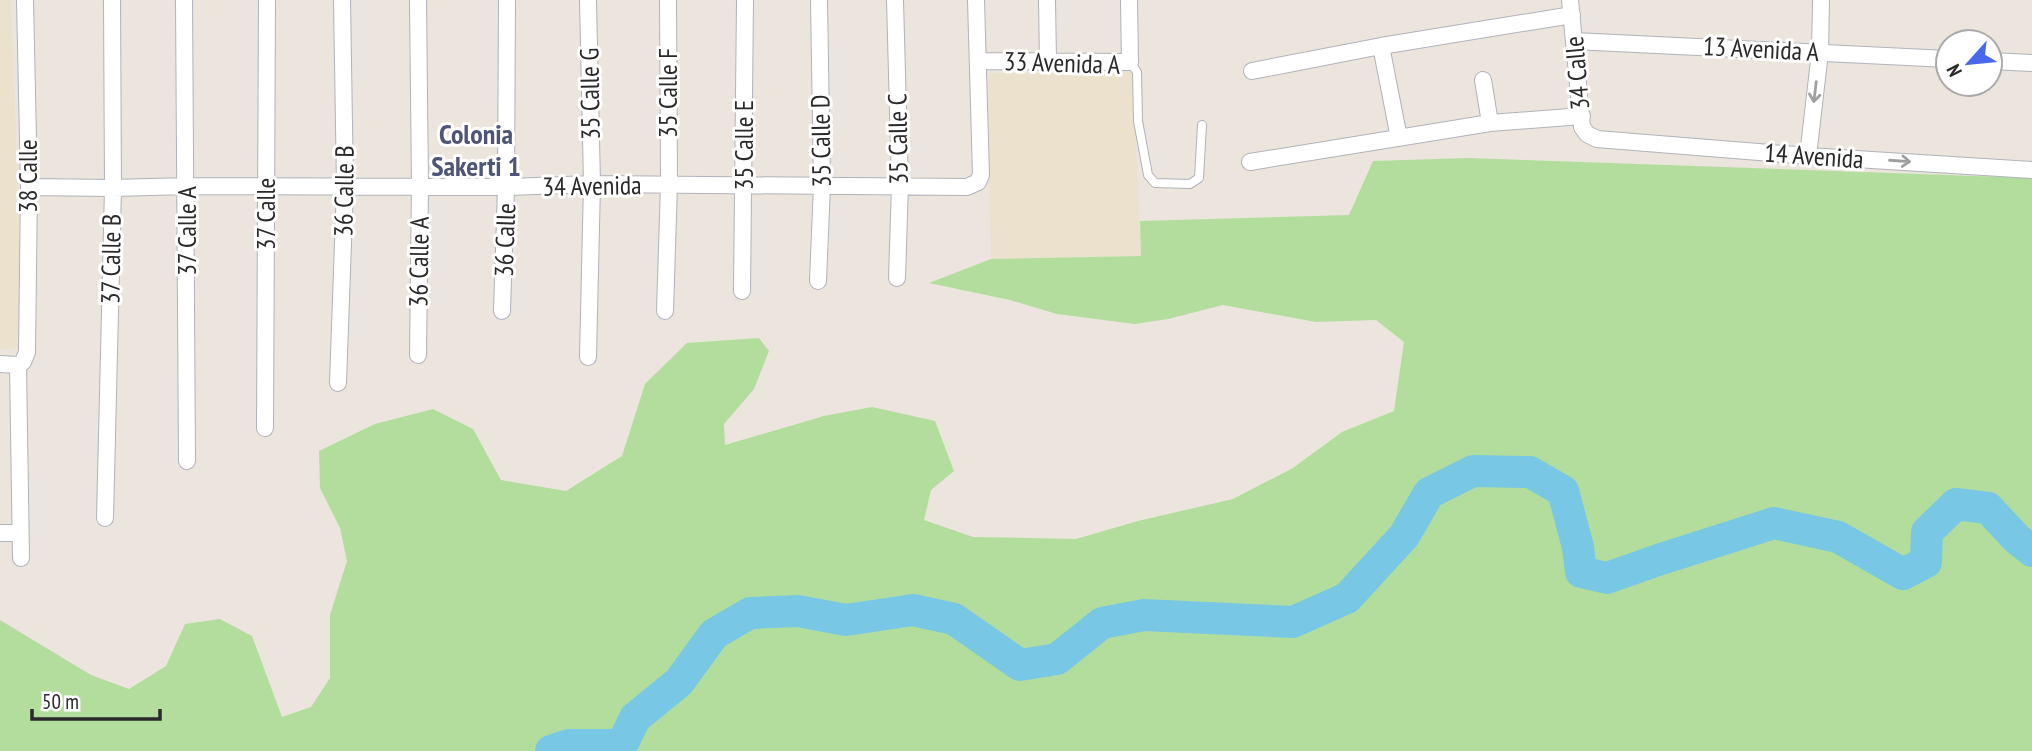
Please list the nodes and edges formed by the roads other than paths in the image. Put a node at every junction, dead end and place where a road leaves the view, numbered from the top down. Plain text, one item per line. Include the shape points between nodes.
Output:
1 (25, 0) edge
2 (111, 0) edge
3 (184, 0) edge
4 (267, 0) edge
5 (342, 0) edge
6 (418, 0) edge
7 (507, 0) edge
8 (588, 0) edge
9 (668, 0) edge
10 (745, 0) edge
11 (819, 0) edge
12 (895, 0) edge
13 (976, 0) edge
14 (1046, 0) edge
15 (1129, 0) edge
16 (1821, 0) edge
17 (1571, 8) edge
18 (1574, 41) junction
19 (1381, 46) junction
20 (1820, 52) junction
21 (1934, 58) edge
22 (979, 61) junction
23 (1048, 61) junction
24 (1130, 62) junction
25 (2004, 62) edge
26 (2032, 63) edge
27 (1252, 71) dead end
28 (1483, 80) dead end
29 (1582, 116) junction
30 (1490, 123) junction
31 (1202, 125) dead end
32 (1399, 138) junction
33 (1597, 139) joint
34 (1808, 156) junction
35 (1250, 162) dead end
36 (2032, 170) edge
37 (592, 184) junction
38 (822, 185) junction
39 (900, 185) junction
40 (187, 186) junction
41 (420, 186) junction
42 (669, 186) junction
43 (744, 186) junction
44 (29, 187) junction
45 (267, 187) junction
46 (345, 187) junction
47 (506, 187) junction
48 (113, 188) junction
49 (897, 278) dead end
50 (818, 281) dead end
51 (742, 291) dead end
52 (502, 312) dead end
53 (665, 312) dead end
54 (418, 355) dead end
55 (587, 357) dead end
56 (22, 358) junction
57 (0, 364) edge
58 (338, 383) dead end
59 (265, 428) dead end
60 (187, 461) dead end
61 (104, 518) dead end
62 (0, 533) edge
63 (20, 533) junction
64 (21, 558) dead end

1 - 44 street, 38 Calle
2 - 48 street, 37 Calle B
3 - 40 street, 37 Calle A
4 - 45 street, 37 Calle
5 - 46 street, 36 Calle B
6 - 41 street, 36 Calle A
7 - 47 street, 36 Calle
8 - 37 street, 35 Calle G
9 - 42 street, 35 Calle F
10 - 43 street, 35 Calle E
11 - 38 street, 35 Calle D
12 - 39 street, 35 Calle C
13 - 22 street
14 - 23 street
15 - 24 street
16 - 20 street
17 - 18 street, 34 Calle
17 - 19 street
18 - 20 street, 13 Avenida A
18 - 29 street, 34 Calle
19 - 27 street
19 - 32 street
20 - 21 street, 13 Avenida A
20 -> 34 street
22 - 23 street, 33 Avenida A
22 - 39 street, 34 Avenida via 978,181 967,187
23 - 24 street, 33 Avenida A
24 - 31 lane, 33 Avenida A via 1137,72 1138,121 1151,180 1190,184 1199,178
25 - 26 street
28 - 30 street
29 - 30 street
29 - 33 street, 34 Calle via 1582,127
30 - 32 street
32 - 35 street
33 - 34 street, 14 Avenida
34 -> 36 street, 14 Avenida
37 - 42 street, 34 Avenida
37 - 47 street, 34 Avenida
37 - 55 street, 35 Calle G
38 - 39 street, 34 Avenida
38 - 43 street, 34 Avenida
38 - 50 street, 35 Calle D
39 - 49 street, 35 Calle C
40 - 45 street, 34 Avenida
40 - 48 street, 34 Avenida
40 - 60 street, 37 Calle A
41 - 46 street, 34 Avenida
41 - 47 street, 34 Avenida
41 - 54 street, 36 Calle A
42 - 43 street, 34 Avenida
42 - 53 street, 35 Calle F
43 - 51 street, 35 Calle E
44 - 48 street, 34 Avenida
44 - 56 street, 38 Calle
45 - 46 street, 34 Avenida
45 - 59 street, 37 Calle
46 - 58 street, 36 Calle B
47 - 52 street, 36 Calle
48 - 61 street, 37 Calle B
56 - 57 street
56 - 63 street, 38 Calle
62 - 63 street
63 - 64 street, 38 Calle

